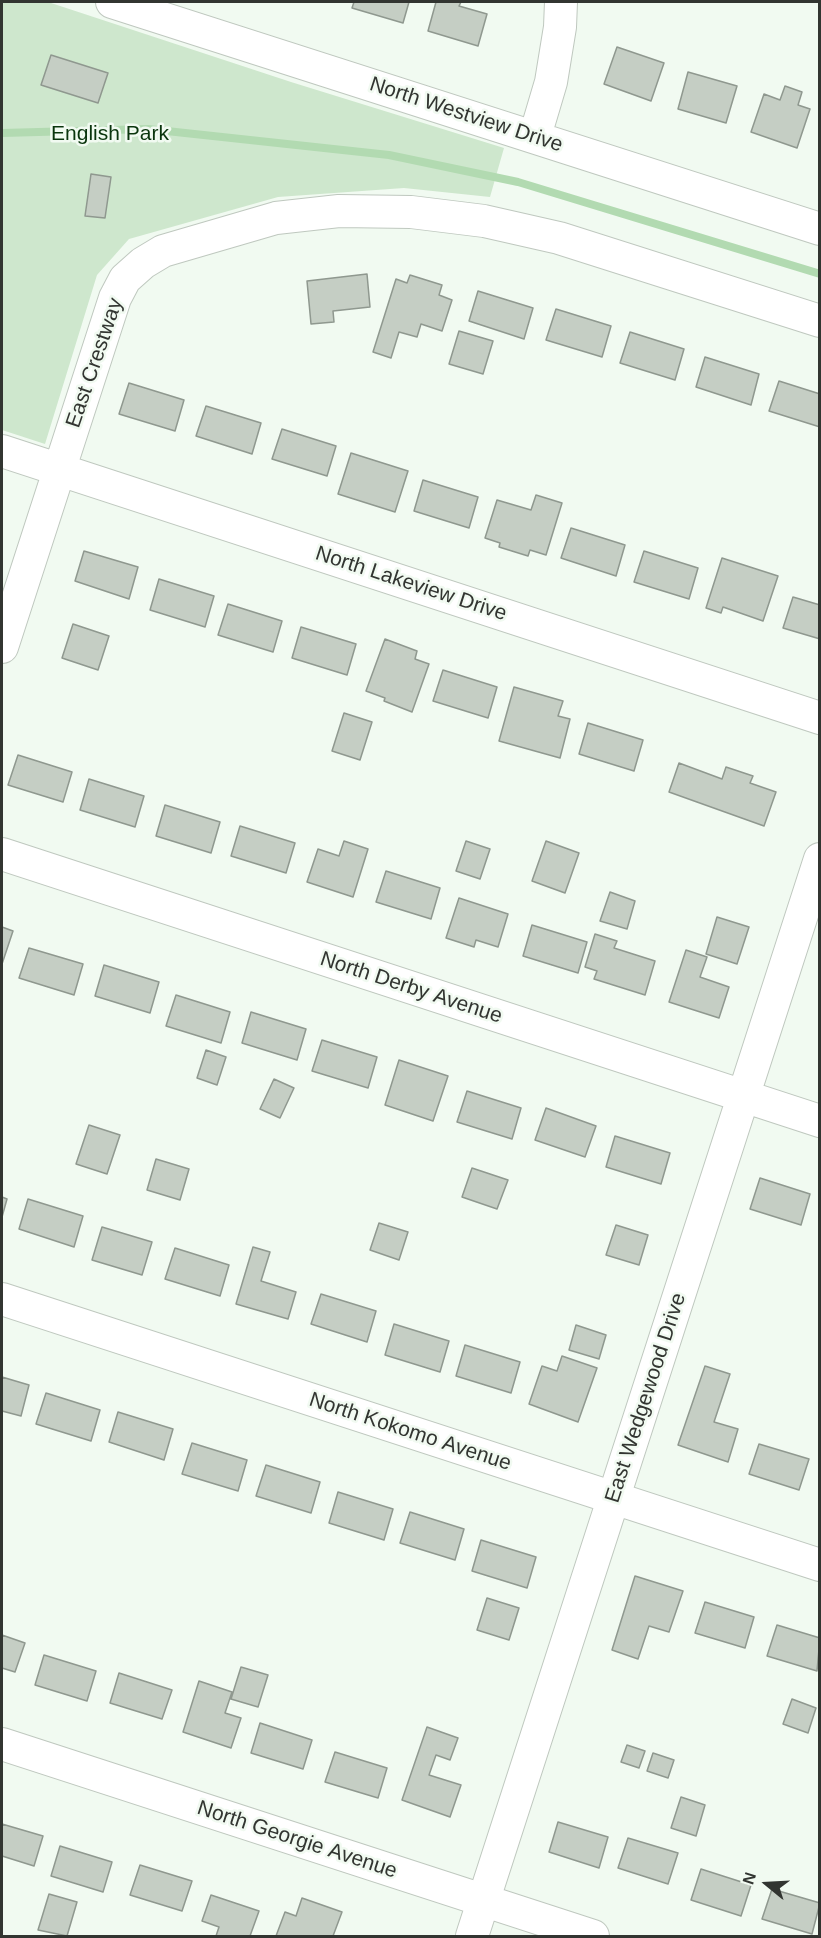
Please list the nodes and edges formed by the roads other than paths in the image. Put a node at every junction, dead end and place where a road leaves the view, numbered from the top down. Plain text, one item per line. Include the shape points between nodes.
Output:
1 (112, 2) edge
2 (561, 2) edge
3 (534, 136) junction
4 (819, 229) edge
5 (819, 321) edge
6 (2, 451) edge
7 (59, 470) junction
8 (2, 647) edge
9 (819, 718) edge
10 (2, 854) edge
11 (819, 859) edge
12 (743, 1096) junction
13 (819, 1121) edge
14 (2, 1299) edge
15 (613, 1498) junction
16 (819, 1565) edge
17 (2, 1744) edge
18 (484, 1901) junction
19 (472, 1936) edge
20 (593, 1936) edge

1 - 3 street, North Westview Drive
2 - 3 street via 551,82
3 - 4 street, North Westview Drive
5 - 7 street, East Crestway via 559,238 484,221 411,212 339,211 276,218 163,251 125,279 115,297
6 - 7 street, North Lakeview Drive
7 - 8 street, East Crestway
7 - 9 street, North Lakeview Drive
10 - 12 street, North Derby Avenue
11 - 12 street, East Wedgewood Drive
12 - 13 street, North Derby Avenue
12 - 15 street, East Wedgewood Drive
14 - 15 street, North Kokomo Avenue
15 - 16 street, North Kokomo Avenue
15 - 18 street, East Wedgewood Drive
17 - 18 street, North Georgie Avenue
18 - 19 street, East Wedgewood Drive
18 - 20 street, North Georgie Avenue

